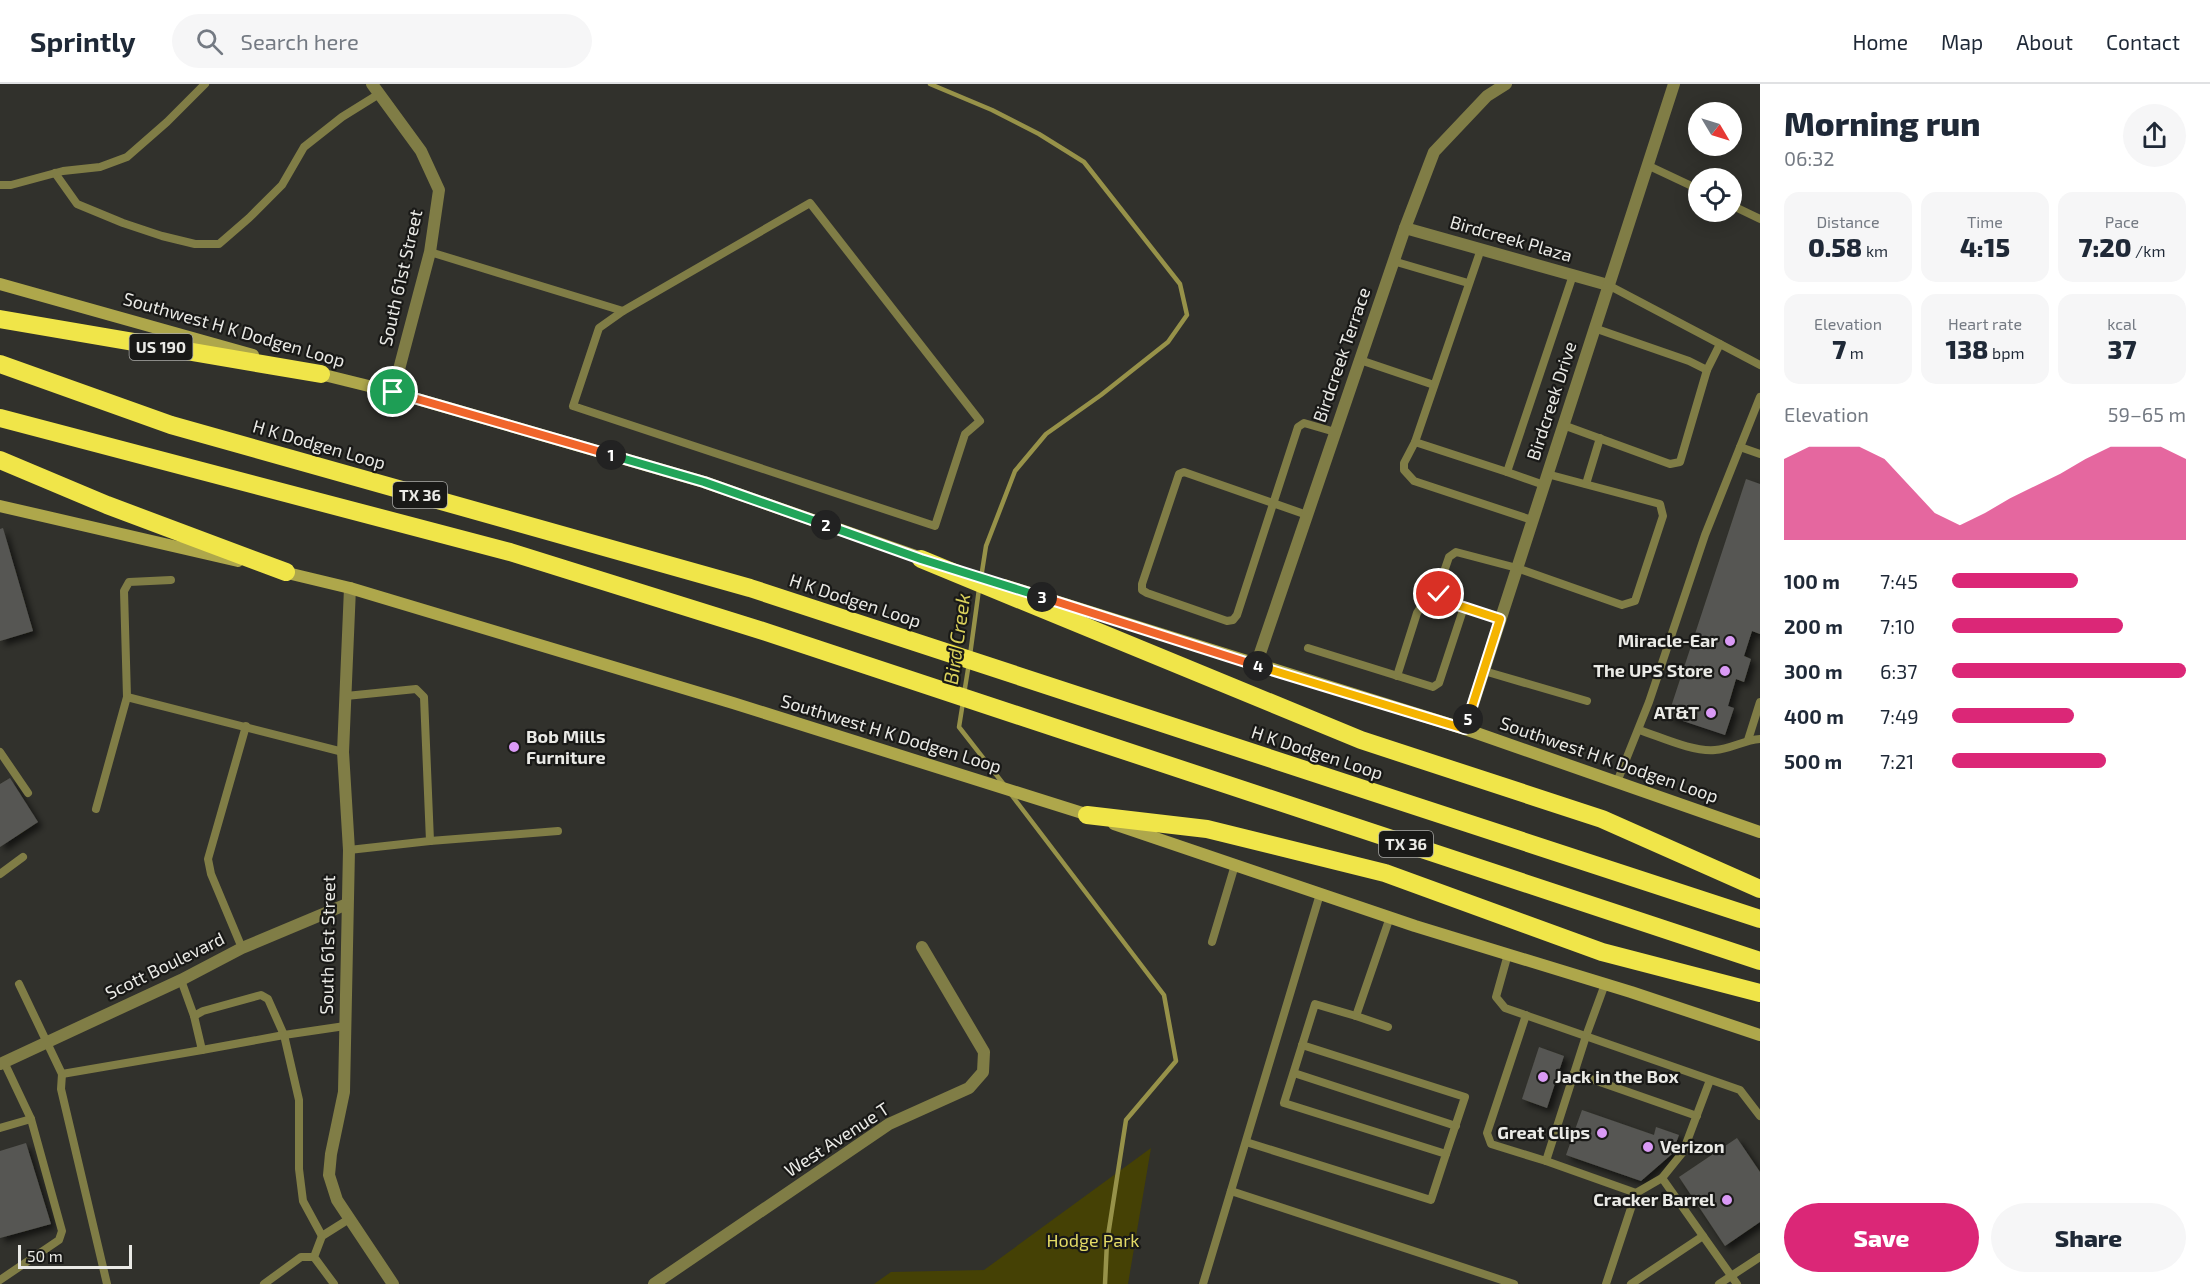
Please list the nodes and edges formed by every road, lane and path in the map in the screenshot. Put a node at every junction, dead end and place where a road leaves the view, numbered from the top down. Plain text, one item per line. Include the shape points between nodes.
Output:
1 (205, 84) edge
2 (1506, 84) edge
3 (1674, 84) edge
4 (376, 89) edge
5 (1647, 165) junction
6 (55, 173) junction
7 (1688, 184) edge
8 (0, 185) edge
9 (1742, 210) edge
10 (1760, 219) edge
11 (1405, 228) junction
12 (1481, 249) junction
13 (430, 252) junction
14 (1393, 261) junction
15 (1573, 275) junction
16 (0, 284) edge
17 (1468, 284) junction
18 (1608, 285) junction
19 (623, 311) junction
20 (0, 319) edge
21 (1594, 328) junction
22 (1720, 344) junction
23 (1360, 360) junction
24 (0, 364) edge
25 (1760, 365) edge
26 (1707, 370) junction
27 (321, 374) junction
28 (1434, 384) junction
29 (393, 392) junction
30 (1760, 397) edge
31 (1757, 415) edge
32 (0, 418) edge
33 (1563, 425) junction
34 (1335, 432) junction
35 (1600, 438) junction
36 (1415, 442) junction
37 (1740, 447) junction
38 (1760, 454) edge
39 (0, 460) edge
40 (1507, 472) junction
41 (1546, 479) junction
42 (1586, 484) junction
43 (1273, 503) junction
44 (0, 506) edge
45 (1307, 515) junction
46 (1532, 520) junction
47 (921, 559) joint
48 (1517, 568) junction
49 (286, 572) junction
50 (171, 580) dead end
51 (350, 588) junction
52 (1439, 594) junction
53 (1464, 607) junction
54 (1074, 614) junction
55 (1500, 619) junction
56 (1308, 648) dead end
57 (1256, 665) junction
58 (1484, 671) junction
59 (1397, 676) junction
60 (346, 696) junction
61 (127, 697) junction
62 (1587, 701) dead end
63 (1760, 702) edge
64 (246, 726) junction
65 (1465, 729) junction
66 (1639, 730) junction
67 (1760, 739) edge
68 (1748, 740) junction
69 (0, 752) edge
70 (343, 752) junction
71 (1617, 782) junction
72 (28, 793) dead end
73 (96, 809) dead end
74 (1087, 815) junction
75 (558, 831) dead end
76 (1760, 832) edge
77 (430, 841) junction
78 (349, 850) junction
79 (23, 857) dead end
80 (1235, 865) junction
81 (0, 874) edge
82 (1760, 889) edge
83 (1320, 894) junction
84 (347, 904) junction
85 (1390, 917) junction
86 (1760, 919) edge
87 (1212, 942) dead end
88 (922, 947) dead end
89 (242, 948) junction
90 (1508, 954) junction
91 (1760, 961) edge
92 (182, 980) junction
93 (19, 984) dead end
94 (1605, 984) junction
95 (1760, 993) edge
96 (1526, 1015) junction
97 (194, 1016) junction
98 (1356, 1016) junction
99 (345, 1026) junction
100 (1388, 1027) dead end
101 (284, 1035) junction
102 (1760, 1035) edge
103 (1586, 1036) junction
104 (48, 1042) junction
105 (1302, 1045) junction
106 (202, 1050) junction
107 (2, 1063) edge
108 (1294, 1073) junction
109 (1574, 1073) junction
110 (62, 1074) junction
111 (1710, 1080) junction
112 (1697, 1116) junction
113 (1760, 1116) edge
114 (31, 1119) junction
115 (1456, 1126) junction
116 (0, 1128) edge
117 (1246, 1142) junction
118 (1446, 1154) junction
119 (1546, 1161) junction
120 (1662, 1178) junction
121 (1231, 1191) junction
122 (1636, 1193) junction
123 (349, 1219) junction
124 (322, 1236) junction
125 (1703, 1236) junction
126 (314, 1257) junction
127 (1760, 1257) edge
128 (1731, 1275) junction
129 (0, 1280) edge
130 (107, 1284) edge
131 (264, 1284) edge
132 (334, 1284) edge
133 (393, 1284) edge
134 (654, 1284) edge
135 (1203, 1284) edge
136 (1514, 1284) edge
137 (1606, 1284) edge
138 (1631, 1284) edge
139 (1719, 1284) edge
140 (1737, 1284) edge

1 - 6 lane via 127,157 100,167
2 - 11 street, Birdcreek Terrace via 1487,96 1434,152
3 - 5 street, Birdcreek Drive
4 - 6 lane via 304,147 282,185 219,244 195,244 162,236 77,204
4 - 13 street, South 61st Street via 422,151 439,190
5 - 7 lane
5 - 18 street, Birdcreek Drive
6 - 8 lane
9 - 10 lane
11 - 12 street, Birdcreek Plaza
11 - 14 street, Birdcreek Terrace
12 - 15 street, Birdcreek Plaza
12 - 17 lane
13 - 19 lane
13 - 29 street, South 61st Street
14 - 17 lane
14 - 23 street, Birdcreek Terrace
15 - 18 street, Birdcreek Plaza
15 - 40 lane
16 - 27 main road, Southwest H K Dodgen Loop
17 - 28 lane
18 - 21 street, Birdcreek Drive
18 - 22 lane
19 - 19 lane via 599,328 573,406 935,526 965,434 980,421 810,203
20 - 27 highway, US 190
21 - 26 lane
21 - 33 street, Birdcreek Drive
22 - 25 lane
22 - 26 lane
23 - 28 lane
23 - 34 street, Birdcreek Terrace
24 - 86 highway, H K Dodgen Loop / TX 36 via 171,425 750,588
26 - 35 lane via 1680,462 1670,464
27 - 29 main road, Southwest H K Dodgen Loop / US 190
28 - 36 lane
29 - 47 main road, Southwest H K Dodgen Loop / US 190 via 704,482
30 - 31 lane
31 - 37 lane
32 - 91 highway, TX 36 via 510,552 842,657
33 - 35 lane
33 - 41 street, Birdcreek Drive
34 - 43 lane via 1300,423
34 - 45 street, Birdcreek Terrace
35 - 42 lane
36 - 40 lane
36 - 46 lane via 1404,463 1404,470 1414,482
37 - 38 lane
37 - 66 lane via 1705,535
39 - 49 highway
40 - 41 lane
41 - 42 lane
41 - 46 street, Birdcreek Drive
42 - 48 lane via 1660,504 1663,516 1635,601 1622,605
43 - 43 lane via 1233,620 1142,590 1179,474 1184,472
43 - 45 lane
44 - 49 main road, Southwest H K Dodgen Loop
45 - 57 street, Birdcreek Terrace
46 - 48 street, Birdcreek Drive
47 - 54 highway
48 - 52 lane via 1456,552 1449,557
48 - 55 street, Birdcreek Drive
49 - 51 main road, Southwest H K Dodgen Loop
50 - 61 lane via 129,582 124,591
51 - 60 street, South 61st Street
51 - 74 main road, Southwest H K Dodgen Loop
52 - 53 lane via 1442,600
52 - 59 lane via 1424,602 1417,614
53 - 55 lane
53 - 59 lane via 1439,683 1433,687
54 - 57 main road, Southwest H K Dodgen Loop
54 - 82 highway via 1361,740 1602,819
55 - 58 street, Birdcreek Drive
56 - 59 lane
57 - 65 main road, Southwest H K Dodgen Loop
58 - 62 lane
58 - 65 street, Birdcreek Drive
60 - 70 street, South 61st Street
60 - 77 lane via 416,689 424,697
61 - 64 lane
61 - 73 lane
63 - 68 lane
64 - 70 lane
64 - 89 lane via 208,859
65 - 71 main road, Southwest H K Dodgen Loop
66 - 68 lane via 1701,750 1725,749
66 - 71 lane
67 - 68 lane
69 - 72 lane
70 - 78 street, South 61st Street
71 - 76 main road, Southwest H K Dodgen Loop
74 - 80 main road, Southwest H K Dodgen Loop
74 - 95 highway via 1207,829 1385,873 1602,952
75 - 77 lane
77 - 78 lane
78 - 84 street, South 61st Street
79 - 81 lane
80 - 83 main road, Southwest H K Dodgen Loop
80 - 87 lane
83 - 85 main road, Southwest H K Dodgen Loop
83 - 117 lane
84 - 89 street, Scott Boulevard
84 - 99 street, South 61st Street
85 - 90 main road, Southwest H K Dodgen Loop
85 - 98 lane
88 - 134 street, West Avenue T via 984,1052 985,1064 978,1080 957,1095 889,1124
89 - 92 street, Scott Boulevard
90 - 94 main road, Southwest H K Dodgen Loop
90 - 96 lane via 1496,997 1505,1008
92 - 97 lane
92 - 104 street, Scott Boulevard
93 - 104 lane
94 - 102 main road, Southwest H K Dodgen Loop
94 - 103 lane
96 - 103 lane
96 - 119 lane via 1487,1133 1491,1144
97 - 101 lane via 261,995 268,999
97 - 106 lane
98 - 100 lane
98 - 105 lane via 1315,1004
99 - 101 lane
99 - 123 street, South 61st Street via 344,1092 329,1175 337,1200
101 - 106 lane
101 - 124 lane via 299,1100 303,1201
103 - 109 lane
103 - 111 lane
104 - 107 street, Scott Boulevard
104 - 110 lane
105 - 108 lane
105 - 115 lane via 1465,1097
106 - 110 lane
107 - 114 lane
108 - 115 lane
108 - 118 lane via 1284,1103
109 - 112 lane
109 - 119 lane
110 - 130 lane via 61,1089
111 - 112 lane
111 - 113 lane via 1740,1090
112 - 120 lane via 1683,1152
114 - 116 lane
114 - 129 lane via 63,1231 59,1240
115 - 118 lane
117 - 118 lane via 1431,1200
117 - 121 lane
119 - 122 lane
120 - 122 lane
120 - 125 lane
121 - 135 lane
121 - 136 lane
122 - 137 lane
123 - 124 lane
123 - 133 street, South 61st Street
124 - 126 lane
125 - 128 lane
125 - 138 lane
126 - 131 lane via 301,1257
126 - 132 lane
127 - 128 lane
128 - 139 lane
128 - 140 lane

